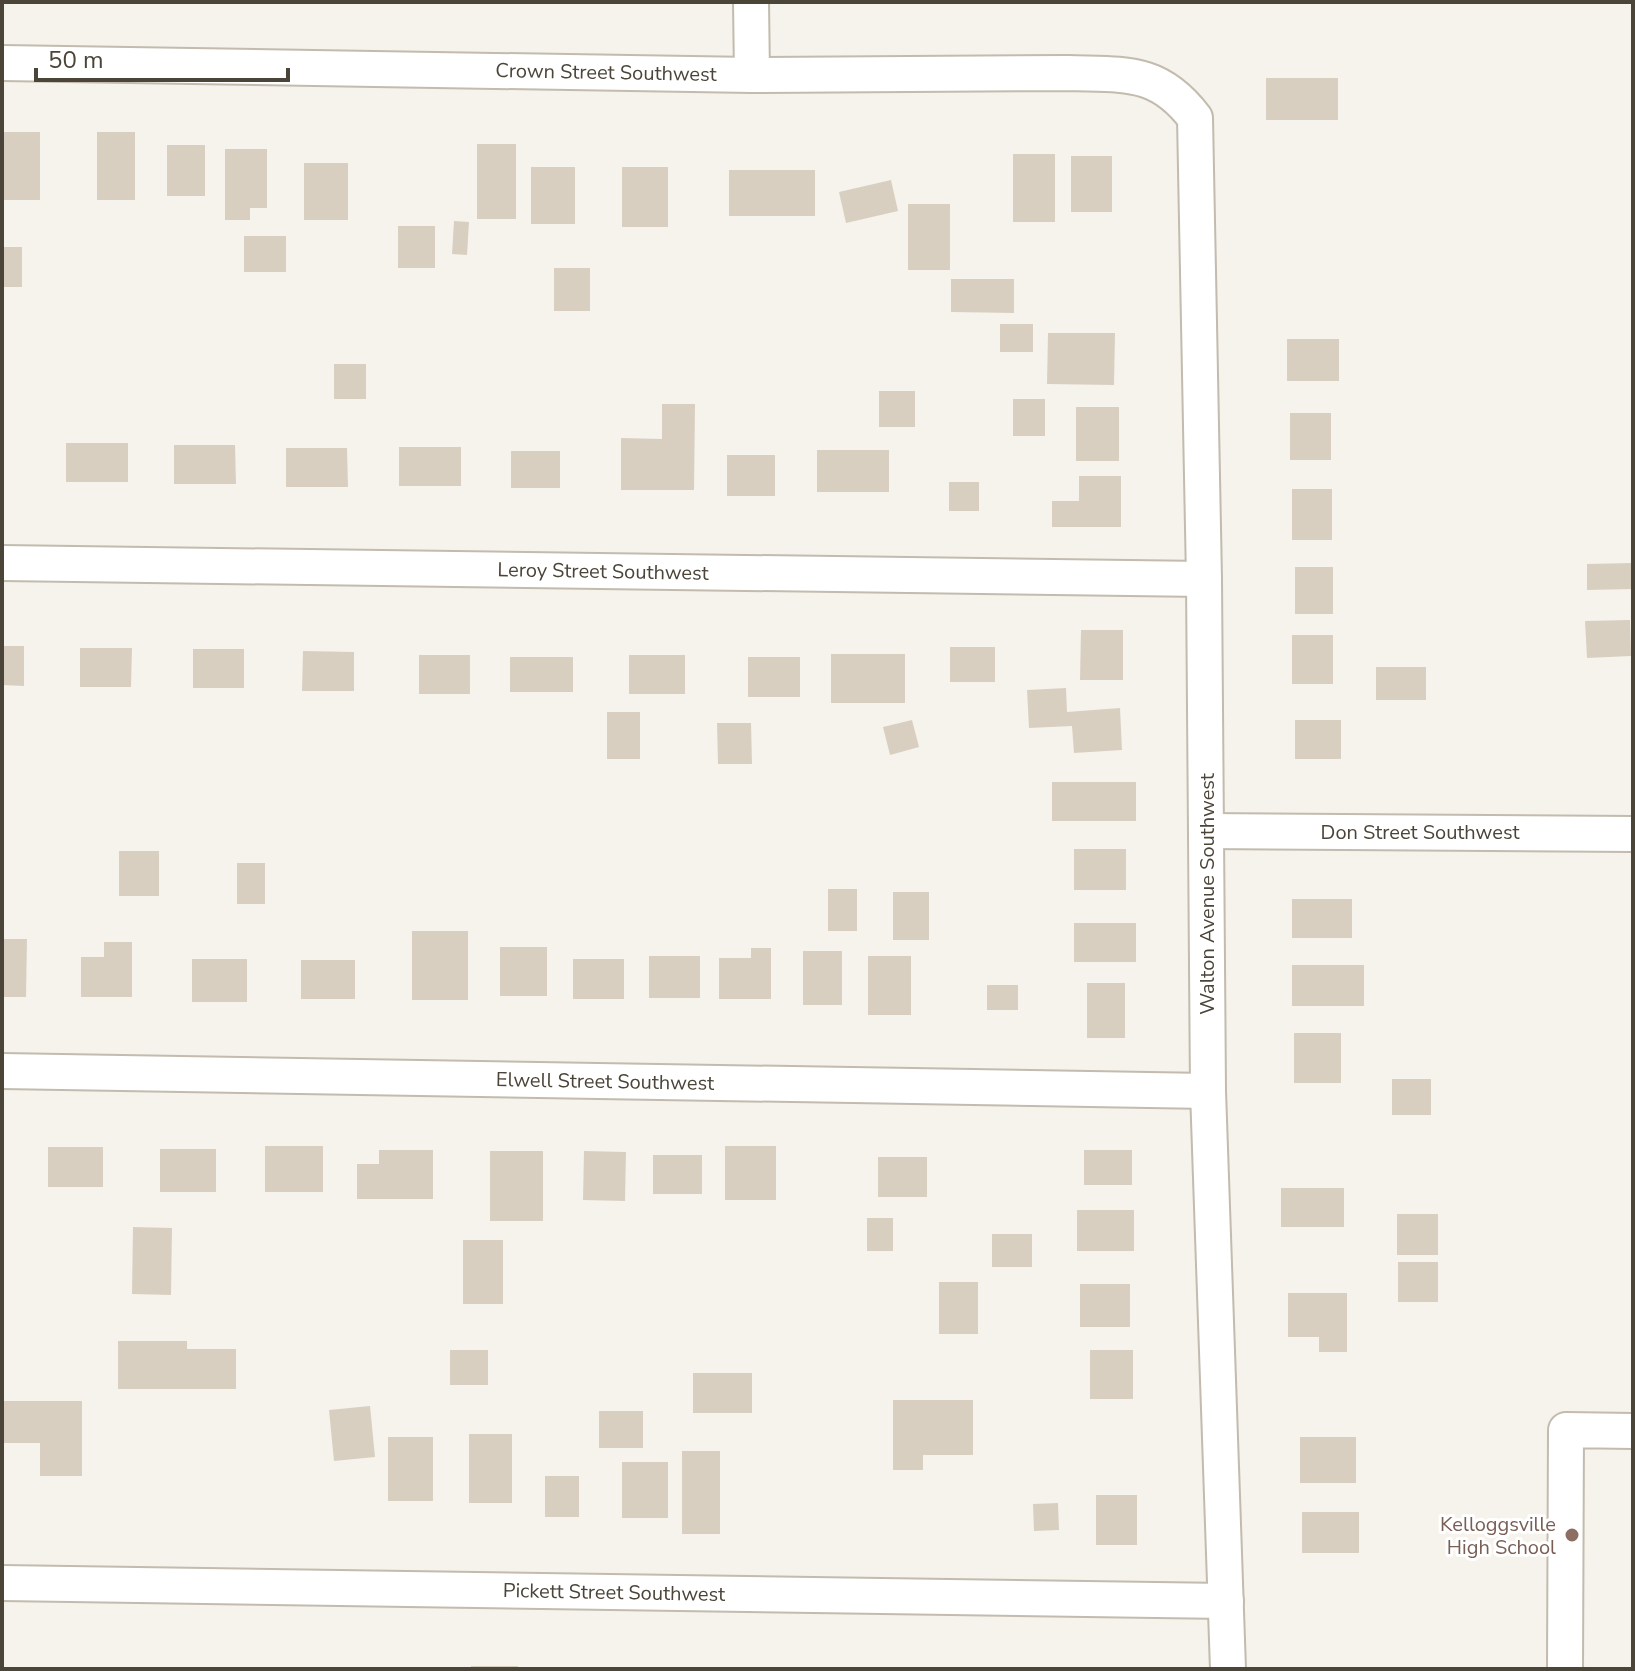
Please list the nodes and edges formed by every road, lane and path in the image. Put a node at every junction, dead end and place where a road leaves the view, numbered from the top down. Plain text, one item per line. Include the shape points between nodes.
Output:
1 (751, 2) edge
2 (2, 63) edge
3 (752, 75) junction
4 (1195, 118) joint
5 (2, 563) edge
6 (1204, 579) junction
7 (1206, 831) junction
8 (1633, 834) edge
9 (2, 1071) edge
10 (1208, 1091) junction
11 (1633, 1431) edge
12 (2, 1583) edge
13 (1226, 1601) junction
14 (1228, 1669) edge
15 (1565, 1669) edge

1 - 3 street
2 - 3 street, Crown Street Southwest
3 - 4 street, Crown Street Southwest via 1120,75 1165,87
4 - 6 street, Walton Avenue Southwest
5 - 6 street, Leroy Street Southwest
6 - 7 street, Walton Avenue Southwest
7 - 8 street, Don Street Southwest
7 - 10 street, Walton Avenue Southwest
9 - 10 street, Elwell Street Southwest
10 - 13 street, Walton Avenue Southwest
11 - 15 street via 1566,1430
12 - 13 street, Pickett Street Southwest
13 - 14 street, Walton Avenue Southwest

